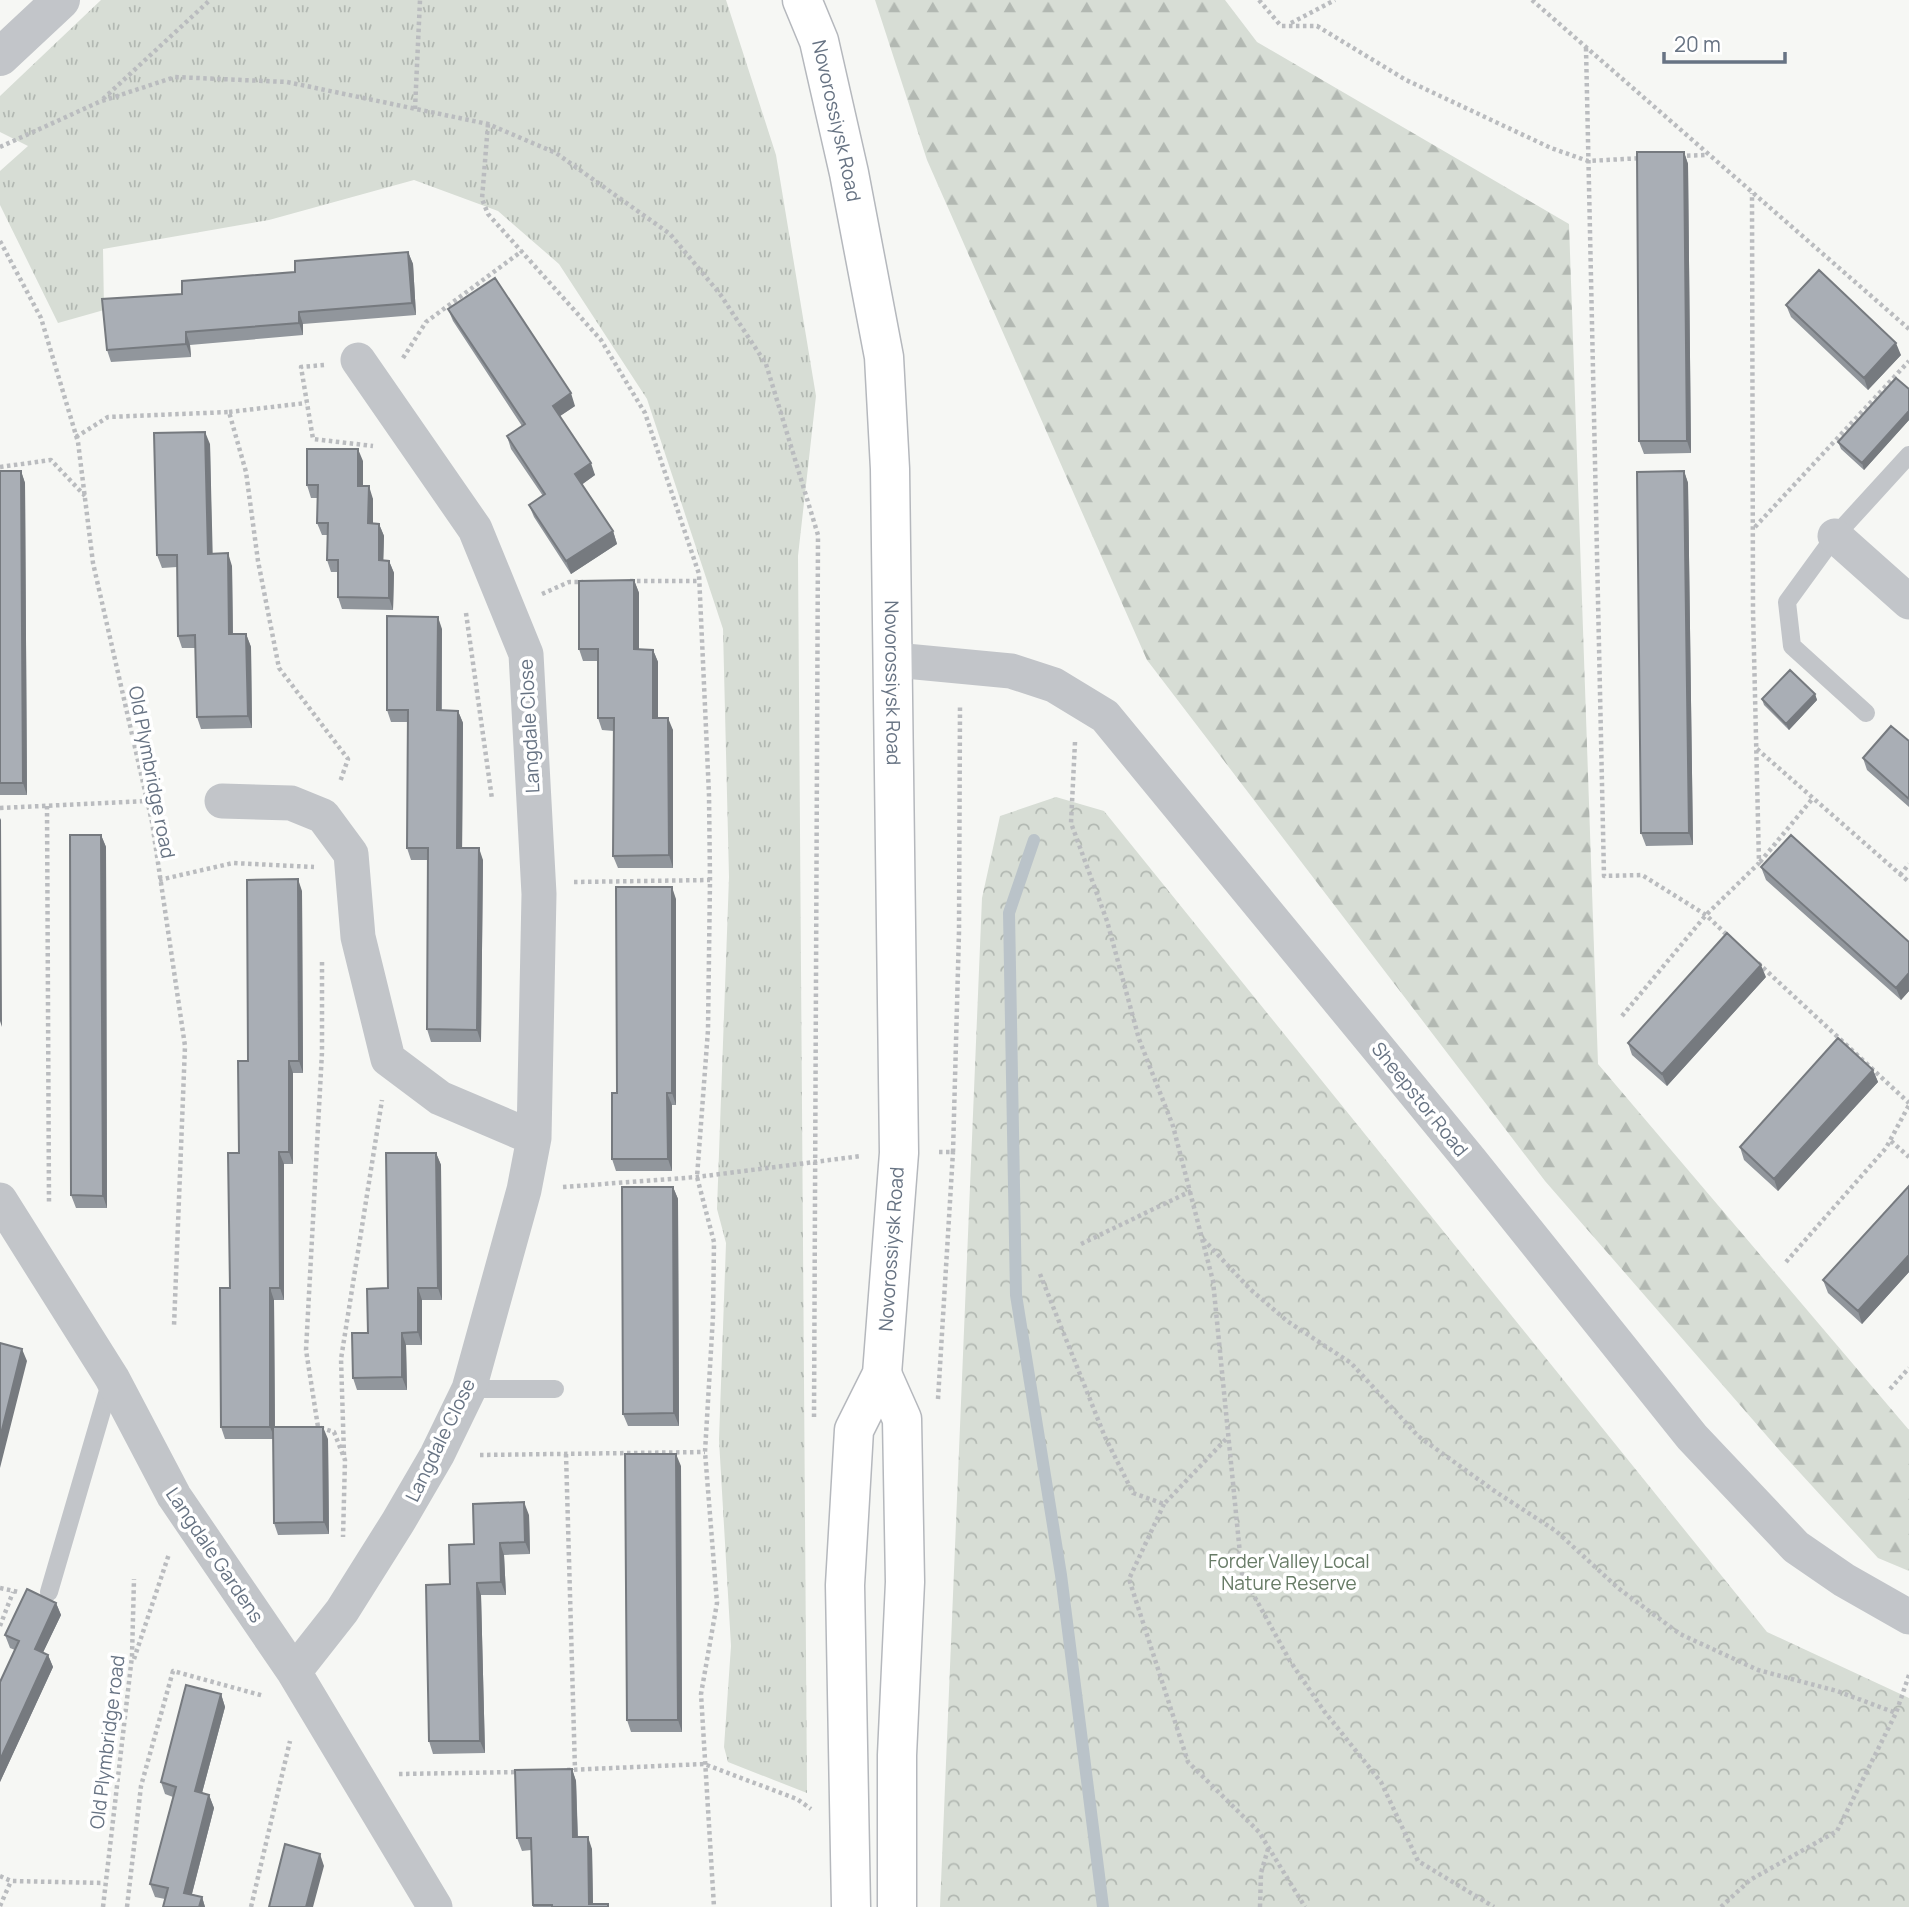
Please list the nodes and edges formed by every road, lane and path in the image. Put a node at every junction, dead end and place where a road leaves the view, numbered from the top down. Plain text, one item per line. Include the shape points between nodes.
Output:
1 (61, 0) edge
2 (210, 0) edge
3 (420, 0) edge
4 (802, 0) edge
5 (1259, 0) edge
6 (1335, 0) edge
7 (1532, 0) edge
8 (1290, 24) junction
9 (1586, 48) junction
10 (0, 57) edge
11 (100, 102) junction
12 (415, 108) junction
13 (488, 124) junction
14 (0, 147) edge
15 (1707, 155) junction
16 (1667, 157) edge
17 (1654, 158) edge
18 (1588, 161) junction
19 (1752, 193) junction
20 (0, 241) edge
21 (522, 251) junction
22 (1909, 329) edge
23 (358, 360) dead end
24 (1909, 361) edge
25 (400, 363) dead end
26 (229, 412) junction
27 (76, 437) junction
28 (384, 447) dead end
29 (1909, 455) edge
30 (0, 467) edge
31 (85, 496) junction
32 (1754, 527) junction
33 (1835, 536) junction
34 (621, 581) edge
35 (699, 581) junction
36 (569, 582) edge
37 (595, 582) edge
38 (1909, 602) edge
39 (464, 603) dead end
40 (895, 660) junction
41 (961, 666) junction
42 (1866, 713) dead end
43 (1105, 716) junction
44 (1756, 749) junction
45 (1813, 798) junction
46 (146, 801) junction
47 (222, 801) dead end
48 (493, 802) dead end
49 (47, 806) junction
50 (0, 808) edge
51 (323, 816) junction
52 (1759, 863) junction
53 (1909, 864) edge
54 (1900, 875) junction
55 (159, 880) junction
56 (710, 880) junction
57 (538, 883) junction
58 (1909, 883) edge
59 (1706, 915) junction
60 (1736, 943) edge
61 (322, 960) dead end
62 (1756, 962) edge
63 (1622, 1016) dead end
64 (388, 1059) junction
65 (1909, 1104) edge
66 (534, 1138) junction
67 (1891, 1141) junction
68 (899, 1153) junction
69 (1909, 1157) edge
70 (813, 1161) junction
71 (697, 1177) junction
72 (524, 1189) junction
73 (1191, 1191) junction
74 (0, 1200) edge
75 (49, 1202) dead end
76 (1202, 1238) junction
77 (1081, 1244) dead end
78 (1786, 1262) dead end
79 (1040, 1274) dead end
80 (173, 1326) dead end
81 (1909, 1368) edge
82 (882, 1374) junction
83 (112, 1378) junction
84 (468, 1389) junction
85 (555, 1389) dead end
86 (1890, 1390) dead end
87 (1228, 1436) junction
88 (705, 1452) junction
89 (566, 1454) junction
90 (437, 1455) junction
91 (345, 1460) junction
92 (1164, 1504) junction
93 (184, 1510) junction
94 (343, 1542) dead end
95 (134, 1579) dead end
96 (0, 1588) edge
97 (50, 1592) dead end
98 (1909, 1617) edge
99 (0, 1626) edge
100 (129, 1673) junction
101 (1909, 1675) edge
102 (298, 1688) junction
103 (1896, 1713) junction
104 (704, 1764) junction
105 (562, 1770) edge
106 (575, 1770) junction
107 (520, 1772) edge
108 (356, 1775) junction
109 (820, 1815) dead end
110 (1268, 1848) junction
111 (0, 1876) edge
112 (11, 1881) junction
113 (104, 1883) junction
114 (0, 1906) edge
115 (103, 1907) edge
116 (127, 1907) edge
117 (251, 1907) edge
118 (435, 1907) edge
119 (714, 1907) edge
120 (851, 1907) edge
121 (897, 1907) edge
122 (1260, 1907) edge
123 (1305, 1907) edge
124 (1494, 1907) edge
125 (1721, 1907) edge

1 - 10 street
2 - 11 path
3 - 12 path
4 - 40 main road, Novorossiysk Road via 819,41 884,357
5 - 8 path via 1281,26
6 - 8 path
7 - 9 path
8 - 18 path via 1317,26 1406,80
9 - 15 path
9 - 18 path
11 - 12 path via 175,77 287,82
11 - 14 path
12 - 13 path
13 - 21 path via 482,199 488,214
13 - 70 path via 556,153 670,234 720,294 766,363 818,535
15 - 16 path
15 - 19 path
17 - 18 path
18 - 59 path via 1604,876 1642,875
19 - 22 path
19 - 32 path
20 - 27 path, Old Plymbridge road via 41,318
21 - 25 path via 426,322
21 - 35 path via 601,340 645,413
23 - 57 street, Langdale Close via 475,529 526,654
24 - 32 path
26 - 27 path via 108,417
26 - 28 path via 306,403 313,439
26 - 51 path via 246,472 279,668 348,759 328,816
27 - 31 path, Old Plymbridge road
29 - 33 lane
30 - 31 path via 51,460
31 - 46 path, Old Plymbridge road via 93,564
32 - 44 path
33 - 38 street
33 - 42 lane via 1787,601 1792,646
34 - 35 path
35 - 56 path
36 - 37 path
39 - 48 path
40 - 41 street, Sheepstor Road
40 - 68 main road, Novorossiysk Road
41 - 43 street, Sheepstor Road via 1011,670 1054,685
41 - 68 path via 953,1152
43 - 73 path via 1073,743 1071,823 1107,921 1139,1040 1173,1126
43 - 98 street, Sheepstor Road via 1692,1437 1796,1547
44 - 45 path
44 - 52 path
45 - 52 path
45 - 54 path
46 - 49 path
46 - 55 path, Old Plymbridge road
47 - 51 street via 291,803
49 - 50 path
49 - 75 path
51 - 55 path via 322,867 233,863
51 - 64 street via 351,854 358,937
52 - 59 path
53 - 54 path
54 - 58 path
55 - 80 path, Old Plymbridge road via 185,1046
56 - 57 path
56 - 71 path via 708,1030
57 - 66 street, Langdale Close
59 - 60 path
59 - 63 path
61 - 91 path via 322,1052 306,1350 318,1427 334,1432
62 - 65 path
64 - 66 street via 440,1098
64 - 91 path via 341,1359
65 - 67 path
66 - 72 street, Langdale Close
67 - 69 path
67 - 78 path
68 - 70 path
68 - 82 main road, Novorossiysk Road
70 - 71 path
71 - 72 path
71 - 88 path via 714,1242
72 - 84 street, Langdale Close
73 - 76 path
73 - 77 path
74 - 83 street, Langdale Gardens
76 - 87 path via 1213,1281
76 - 103 path via 1287,1321 1351,1363 1418,1436 1556,1531 1618,1588 1681,1634 1758,1670 1838,1691
79 - 92 path via 1091,1406 1133,1493
81 - 86 path
82 - 120 main road, Novorossiysk Road via 854,1430 853,1443 845,1585
82 - 121 main road, Novorossiysk Road via 902,1419 905,1582 897,1755
83 - 93 street, Langdale Gardens
83 - 97 lane
84 - 85 lane
84 - 90 street, Langdale Close
87 - 92 path
87 - 124 path via 1242,1574 1284,1650 1324,1711 1381,1782 1418,1861
88 - 89 path
88 - 104 path via 717,1603 701,1694
89 - 90 path
89 - 106 path
90 - 102 street, Langdale Close
91 - 94 path
92 - 110 path via 1129,1579 1188,1762 1259,1832
93 - 100 path
93 - 102 street, Langdale Gardens
95 - 100 path, Old Plymbridge road
96 - 99 path via 13,1592
100 - 113 path, Old Plymbridge road
101 - 103 path
102 - 108 street, Langdale Gardens
102 - 116 path via 173,1671 141,1786
102 - 117 path
103 - 125 path via 1837,1831 1750,1880
104 - 106 path
104 - 109 path via 797,1799
104 - 119 path
105 - 106 path
107 - 108 path
108 - 118 street, Langdale Gardens
110 - 122 path via 1261,1873
110 - 123 path
111 - 112 path
112 - 113 path
112 - 114 path
113 - 115 path, Old Plymbridge road

